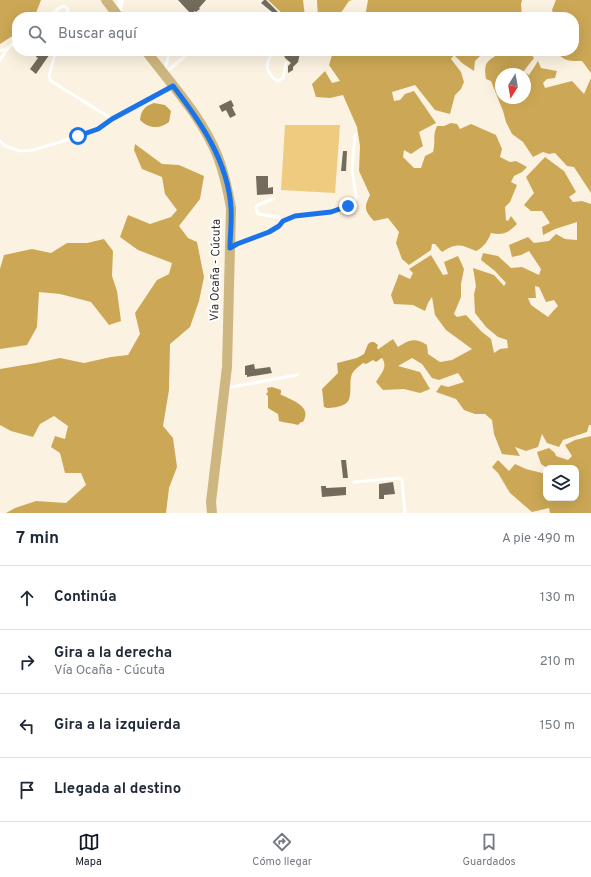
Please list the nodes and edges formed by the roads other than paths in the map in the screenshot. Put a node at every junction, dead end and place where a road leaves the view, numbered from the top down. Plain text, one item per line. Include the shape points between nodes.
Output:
1 (106, 0) edge
2 (121, 0) edge
3 (54, 12) edge
4 (68, 12) edge
5 (116, 12) edge
6 (120, 12) edge
7 (12, 45) edge
8 (8, 48) junction
9 (0, 51) edge
10 (55, 56) edge
11 (150, 56) edge
12 (168, 56) edge
13 (185, 56) edge
14 (270, 56) edge
15 (0, 60) edge
16 (286, 63) dead end
17 (164, 74) junction
18 (173, 86) junction
19 (112, 119) junction
20 (355, 134) dead end
21 (0, 141) edge
22 (273, 199) dead end
23 (283, 221) junction
24 (230, 248) junction
25 (297, 375) dead end
26 (224, 388) junction
27 (354, 482) dead end
28 (212, 513) edge
29 (405, 513) edge

1 - 5 main road
2 - 6 street
3 - 4 lane via 64,6 67,7
7 - 8 lane
8 - 9 lane
8 - 15 lane
10 - 19 lane via 49,76 51,81
11 - 17 main road, Vía Ocaña - Cúcuta
12 - 17 lane
13 - 17 lane
14 - 16 lane via 267,69 278,81 283,78
17 - 18 main road, Vía Ocaña - Cúcuta
18 - 19 lane
18 - 24 main road, Vía Ocaña - Cúcuta via 209,137 218,158 231,208
19 - 21 lane via 98,129 33,150 20,151 5,146
20 - 23 lane via 352,170 355,202 338,210 295,216
22 - 23 lane via 258,205 257,212 278,217
23 - 24 lane via 269,232
24 - 26 main road, Vía Ocaña - Cúcuta via 227,367
25 - 26 lane
26 - 28 main road, Vía Ocaña - Cúcuta via 211,502
27 - 29 lane via 402,479

